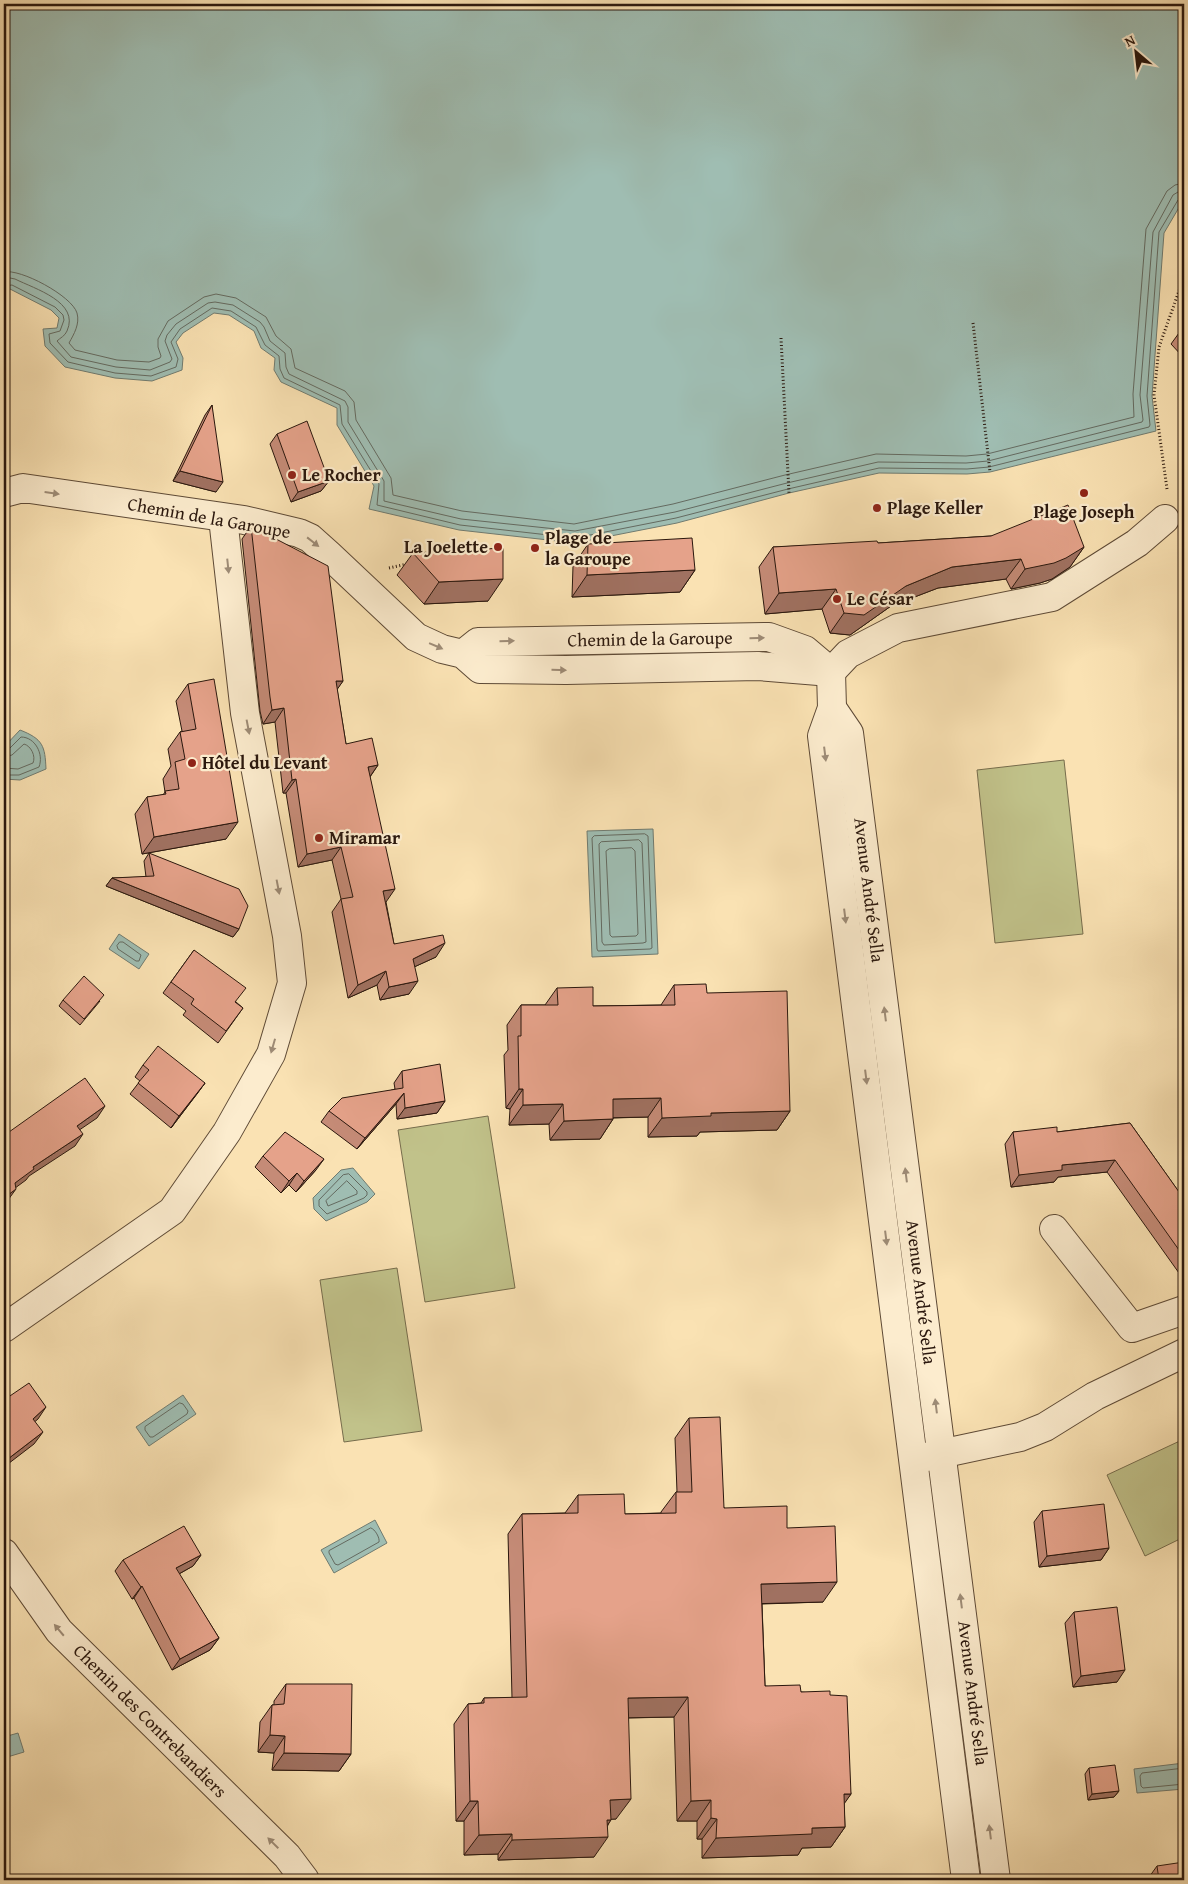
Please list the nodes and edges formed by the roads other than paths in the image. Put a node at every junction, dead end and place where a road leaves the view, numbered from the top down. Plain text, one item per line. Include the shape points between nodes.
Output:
1 (4, 493) edge
2 (223, 518) junction
3 (1165, 519) road end
4 (831, 672) junction
5 (832, 708) junction
6 (1054, 1229) dead end
7 (1184, 1310) edge
8 (4, 1328) edge
9 (1184, 1353) edge
10 (942, 1454) junction
11 (914, 1459) junction
12 (4, 1553) edge
13 (305, 1880) edge
14 (966, 1880) edge
15 (996, 1880) edge

1 -> 2 street, Chemin de la Garoupe via 24,488
2 -> 4 street, Chemin de la Garoupe via 267,524 310,538 416,637 442,649 463,654 478,642 769,638 805,650
2 -> 8 street via 245,713 287,936 292,984 271,1054 227,1132 172,1211
3 - 4 street via 1137,543 1052,597 898,628 848,654
4 - 5 street, Avenue André Sella
10 -> 5 street, Avenue André Sella via 848,733
5 -> 11 street, Avenue André Sella via 822,736
6 - 7 street via 1132,1328
9 - 10 street via 1095,1396 1045,1427 1020,1437
10 - 11 street
15 -> 10 street, Avenue André Sella
11 - 14 street, Avenue André Sella
13 -> 12 street, Chemin des Contrebandiers via 287,1856 59,1631

